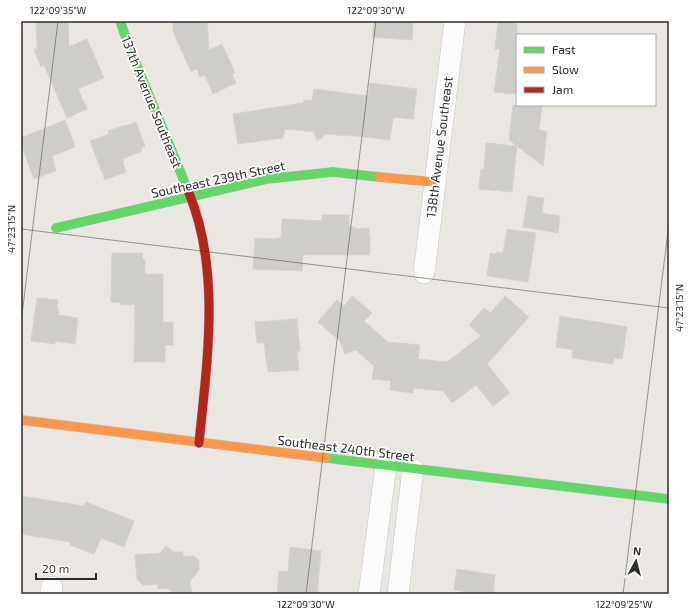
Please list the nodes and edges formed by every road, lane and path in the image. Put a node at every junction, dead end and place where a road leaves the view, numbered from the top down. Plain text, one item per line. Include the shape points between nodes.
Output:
1 (120, 21) edge
2 (454, 21) edge
3 (434, 182) junction
4 (191, 197) junction
5 (56, 228) dead end
6 (424, 273) dead end
7 (21, 420) edge
8 (200, 443) junction
9 (386, 466) junction
10 (413, 469) junction
11 (669, 499) edge
12 (369, 594) edge
13 (398, 594) edge

1 - 4 street, 137th Avenue Southeast
2 - 3 street, 138th Avenue Southeast
3 - 4 street, Southeast 239th Street via 333,172 267,179
3 - 6 street, 138th Avenue Southeast
4 - 5 street, Southeast 239th Street
4 - 8 street, 137th Avenue Southeast via 205,244 210,290
7 - 8 street, Southeast 240th Street
8 - 9 street, Southeast 240th Street
9 - 10 street, Southeast 240th Street
9 - 12 street
10 - 11 street, Southeast 240th Street
10 - 13 street

